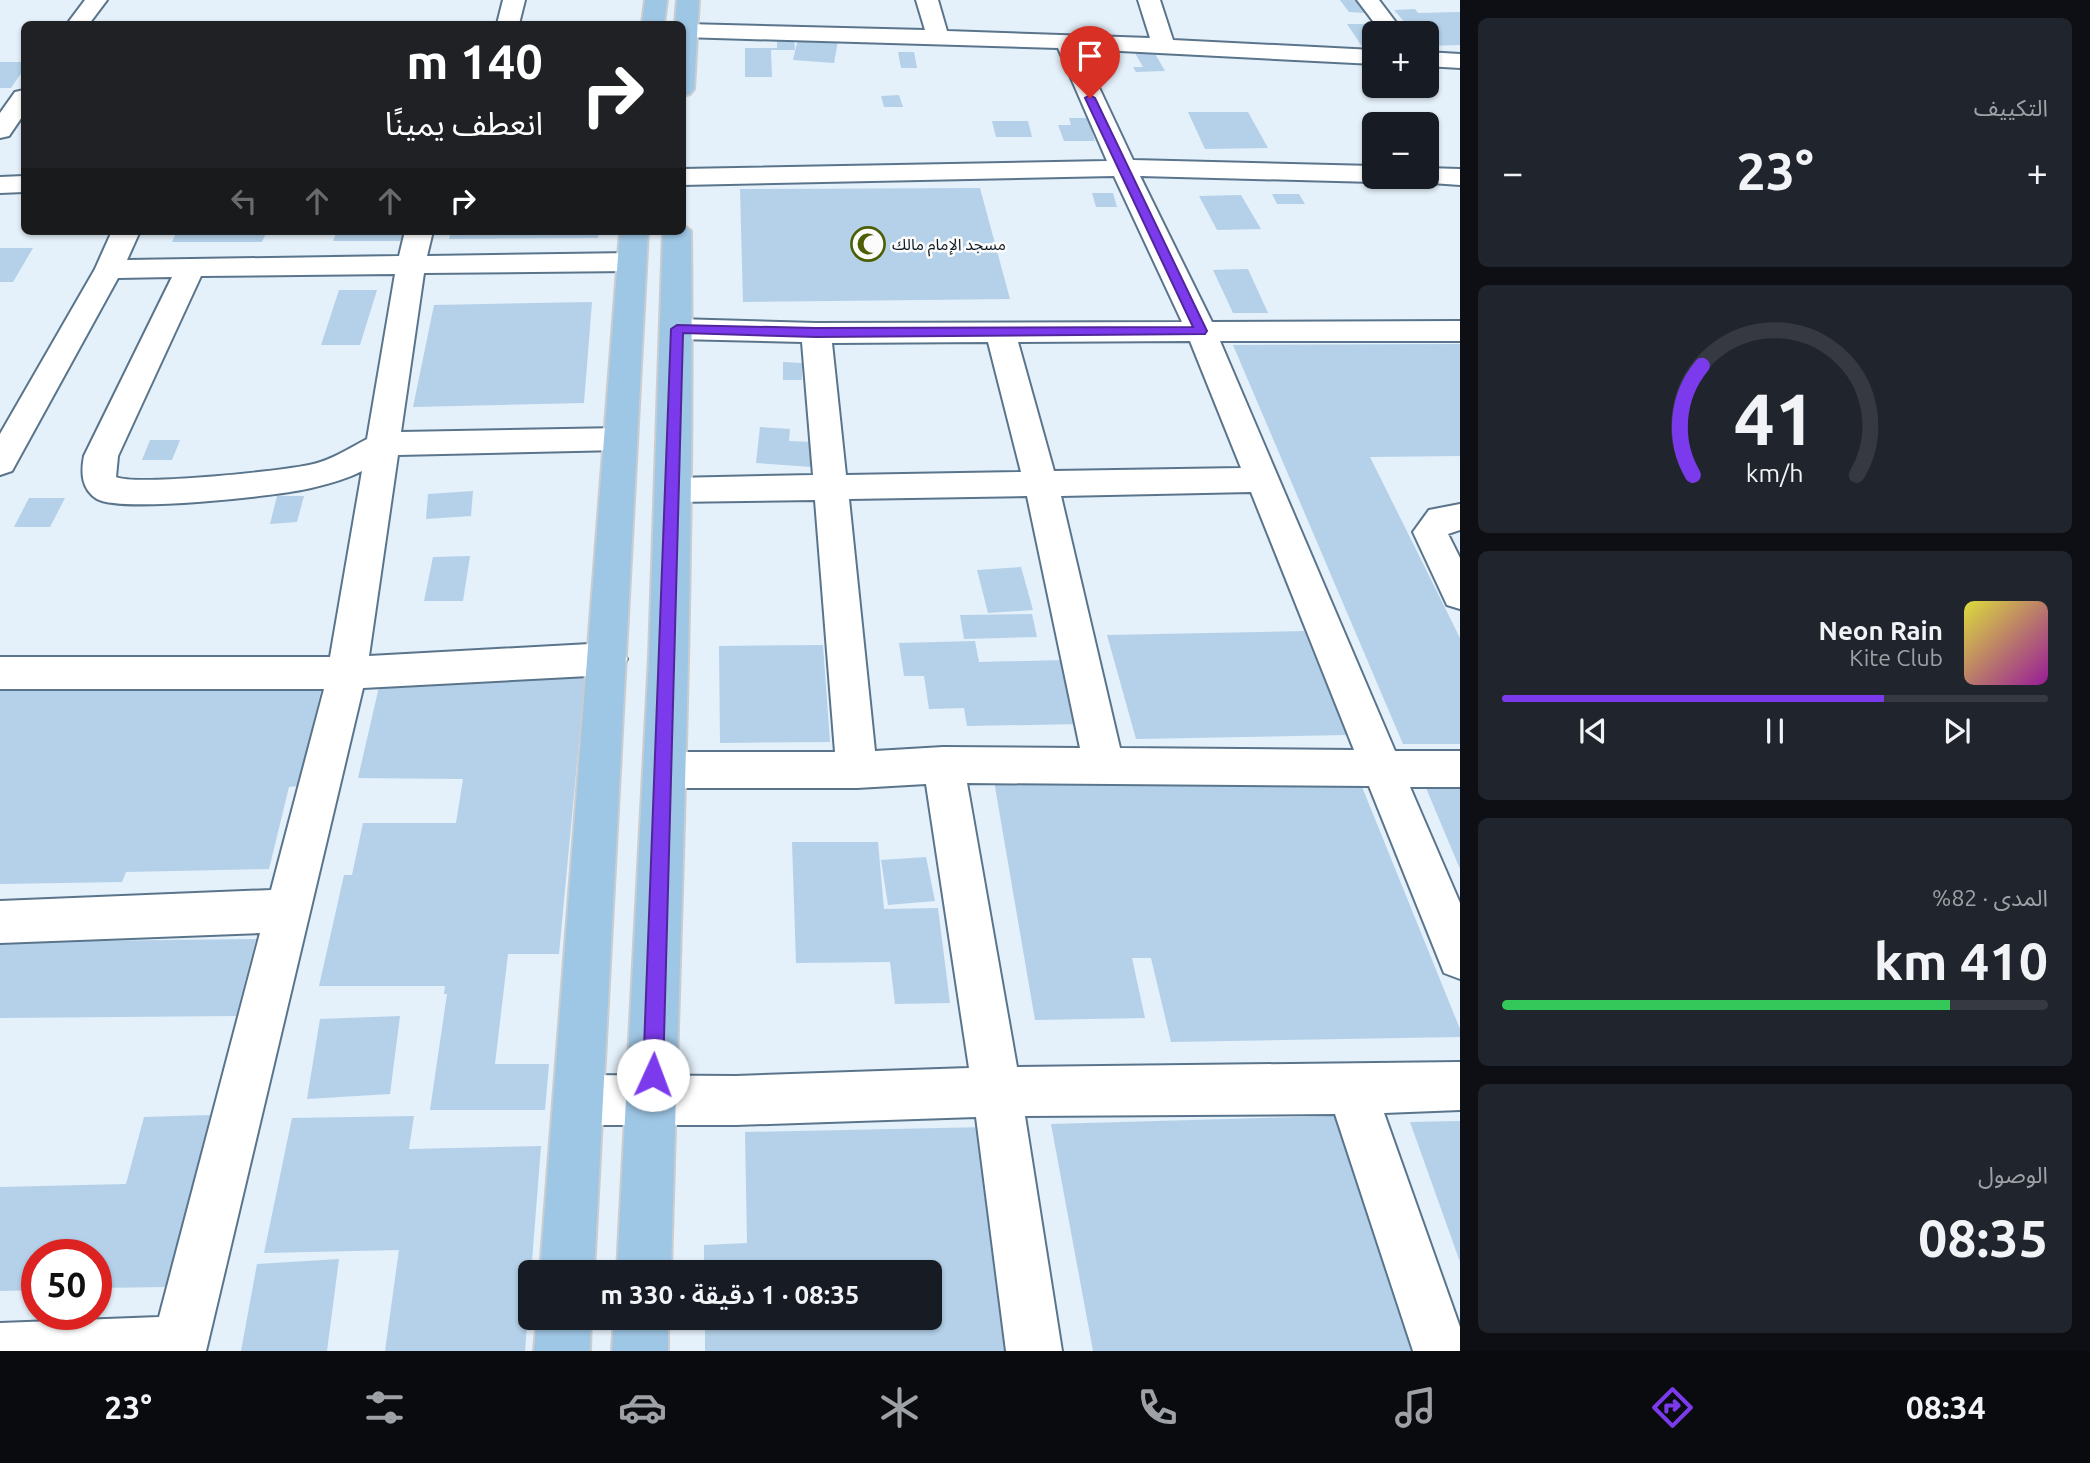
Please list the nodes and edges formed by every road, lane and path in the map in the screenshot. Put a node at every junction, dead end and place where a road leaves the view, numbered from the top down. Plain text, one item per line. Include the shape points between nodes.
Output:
1 (96, 0) edge
2 (514, 0) edge
3 (656, 0) edge
4 (688, 0) edge
5 (927, 0) edge
6 (1149, 0) edge
7 (1368, 0) edge
8 (80, 21) edge
9 (509, 21) edge
10 (653, 21) edge
11 (1384, 21) edge
12 (687, 31) junction
13 (938, 38) junction
14 (1067, 41) junction
15 (686, 43) edge
16 (1164, 46) junction
17 (1362, 56) edge
18 (1439, 60) edge
19 (1460, 61) edge
20 (21, 101) edge
21 (0, 131) edge
22 (1124, 168) junction
23 (1362, 174) edge
24 (1439, 176) edge
25 (686, 177) edge
26 (1460, 177) edge
27 (21, 184) edge
28 (0, 185) edge
29 (124, 235) edge
30 (677, 235) edge
31 (632, 247) edge
32 (415, 248) edge
33 (191, 267) junction
34 (109, 269) junction
35 (677, 329) junction
36 (1201, 331) junction
37 (1460, 331) edge
38 (816, 332) junction
39 (1000, 332) junction
40 (620, 439) junction
41 (384, 444) junction
42 (0, 463) edge
43 (1262, 480) junction
44 (1041, 484) junction
45 (832, 488) junction
46 (672, 490) junction
47 (1460, 517) edge
48 (1460, 595) edge
49 (608, 659) junction
50 (0, 673) edge
51 (347, 673) junction
52 (943, 765) junction
53 (1104, 766) junction
54 (1380, 768) junction
55 (1460, 769) edge
56 (665, 770) junction
57 (857, 770) junction
58 (287, 911) junction
59 (0, 922) edge
60 (1460, 957) edge
61 (1460, 1086) edge
62 (1352, 1091) junction
63 (997, 1092) junction
64 (579, 1100) junction
65 (652, 1103) junction
66 (568, 1260) edge
67 (645, 1260) edge
68 (563, 1330) edge
69 (641, 1330) edge
70 (179, 1348) edge
71 (0, 1350) edge
72 (562, 1351) edge
73 (640, 1351) edge
74 (1034, 1351) edge
75 (1441, 1351) edge

1 - 8 street
2 - 9 street
3 - 10 main road
4 - 12 main road
5 - 13 street
6 - 16 street
7 - 11 street
12 - 13 street
12 - 15 main road
13 - 14 street
14 - 16 street
14 - 22 street
16 - 17 street
18 - 19 street
20 - 21 street
22 - 23 street
22 - 25 street
22 - 36 street
24 - 26 street
27 - 28 street
29 - 34 street
30 - 35 main road
31 - 32 street
31 - 40 main road
32 - 33 street
32 - 41 street
33 - 34 street
33 - 41 street via 101,456 97,477 103,488 137,493 309,477 342,467
34 - 42 street
35 - 38 street
35 - 46 main road
36 - 37 street
36 - 39 street
36 - 43 street
38 - 39 street
38 - 45 street
39 - 44 street
40 - 41 street
40 - 49 main road
41 - 51 street
43 - 44 street
43 - 54 street
44 - 45 street
44 - 53 street
45 - 46 street
45 - 57 street
46 - 56 main road
47 - 48 street via 1441,519 1430,532
49 - 51 street
49 - 64 main road
50 - 51 street
51 - 58 street
52 - 53 street
52 - 57 street
52 - 63 street
53 - 54 street
54 - 55 street
54 - 60 street
56 - 57 street
56 - 65 main road
58 - 59 street
58 - 70 street
61 - 62 street
62 - 63 street
62 - 75 street
63 - 65 street
63 - 74 street
64 - 65 street
64 - 66 main road
65 - 67 main road
68 - 72 main road
69 - 73 main road
70 - 71 street

